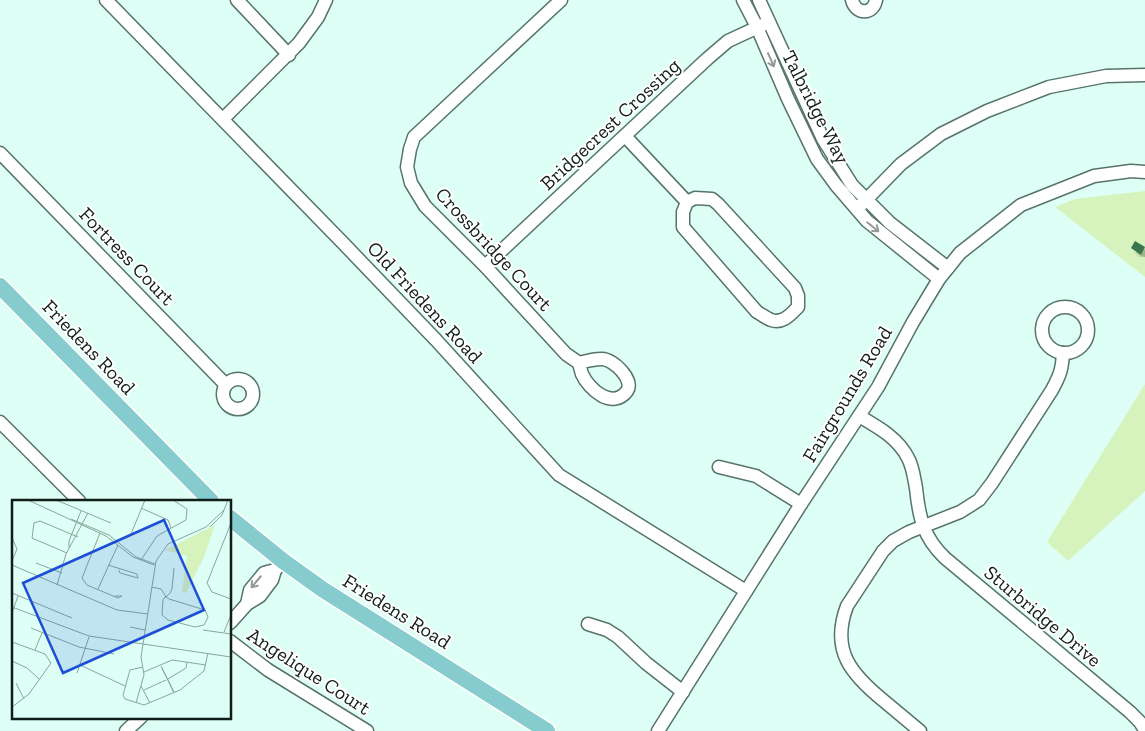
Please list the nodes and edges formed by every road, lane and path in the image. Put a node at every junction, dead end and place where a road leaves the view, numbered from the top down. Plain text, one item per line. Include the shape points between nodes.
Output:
1 (106, 0) edge
2 (237, 0) edge
3 (326, 0) edge
4 (561, 0) edge
5 (743, 0) edge
6 (759, 0) edge
7 (852, 0) edge
8 (876, 0) edge
9 (763, 24) junction
10 (289, 54) junction
11 (1145, 75) edge
12 (223, 119) junction
13 (625, 136) junction
14 (0, 153) edge
15 (1145, 172) edge
16 (866, 200) junction
17 (687, 202) junction
18 (856, 209) junction
19 (485, 266) junction
20 (948, 268) junction
21 (939, 279) junction
22 (0, 286) edge
23 (1063, 353) dead end
24 (579, 363) dead end
25 (226, 385) dead end
26 (859, 416) junction
27 (0, 422) edge
28 (719, 467) dead end
29 (78, 500) edge
30 (210, 500) edge
31 (801, 504) junction
32 (231, 519) edge
33 (923, 527) junction
34 (279, 565) junction
35 (746, 591) junction
36 (231, 622) edge
37 (588, 624) dead end
38 (231, 642) edge
39 (683, 692) junction
40 (1145, 730) edge
41 (367, 731) edge
42 (547, 731) edge
43 (658, 731) edge
44 (920, 731) edge

1 - 12 street, Old Friedens Road
2 - 10 street
3 - 10 street via 318,17
4 - 19 street, Crossbridge Court via 414,137 410,148 409,175 425,206
5 - 9 street, Talbridge Way
6 - 9 street, Talbridge Way
7 - 8 street via 856,8 864,11 872,9
9 - 13 street, Bridgecrest Crossing via 728,41 707,58
9 - 16 street, Talbridge Way via 823,139 852,185
9 -> 18 street, Talbridge Way via 788,99 817,159
10 - 12 street
11 - 16 street via 1106,76 1048,87 987,111 941,134 901,164
12 - 35 street, Old Friedens Road via 423,326 559,474
13 - 17 street
13 - 19 street, Bridgecrest Crossing
14 - 25 street, Fortress Court
15 - 20 street, Fairgrounds Road via 1094,176 1022,205 960,254
16 - 18 street
16 - 20 street, Talbridge Way
17 - 17 street via 682,227 757,312 771,320 788,317 798,307 795,288 712,199 696,198
18 -> 21 street, Talbridge Way
19 - 24 street, Crossbridge Court via 566,354
20 - 21 street, Fairgrounds Road
21 - 26 street, Fairgrounds Road
22 - 30 main road, Friedens Road
23 - 33 street via 1059,378 986,492 960,512
26 - 31 street, Fairgrounds Road
26 - 33 street, Sturbridge Drive via 893,438 909,459
27 - 29 street
28 - 31 street via 756,476
31 - 35 street, Fairgrounds Road
32 - 34 main road, Friedens Road
33 - 40 street, Sturbridge Drive via 935,549 1130,712
33 - 44 street via 893,541 883,551 846,606 840,635 843,654 865,686
34 - 36 street via 264,573 250,590 247,604
34 - 42 main road, Friedens Road
35 - 39 street, Fairgrounds Road
37 - 39 street via 618,637
38 - 41 street, Angelique Court via 268,670
39 - 43 street, Fairgrounds Road

